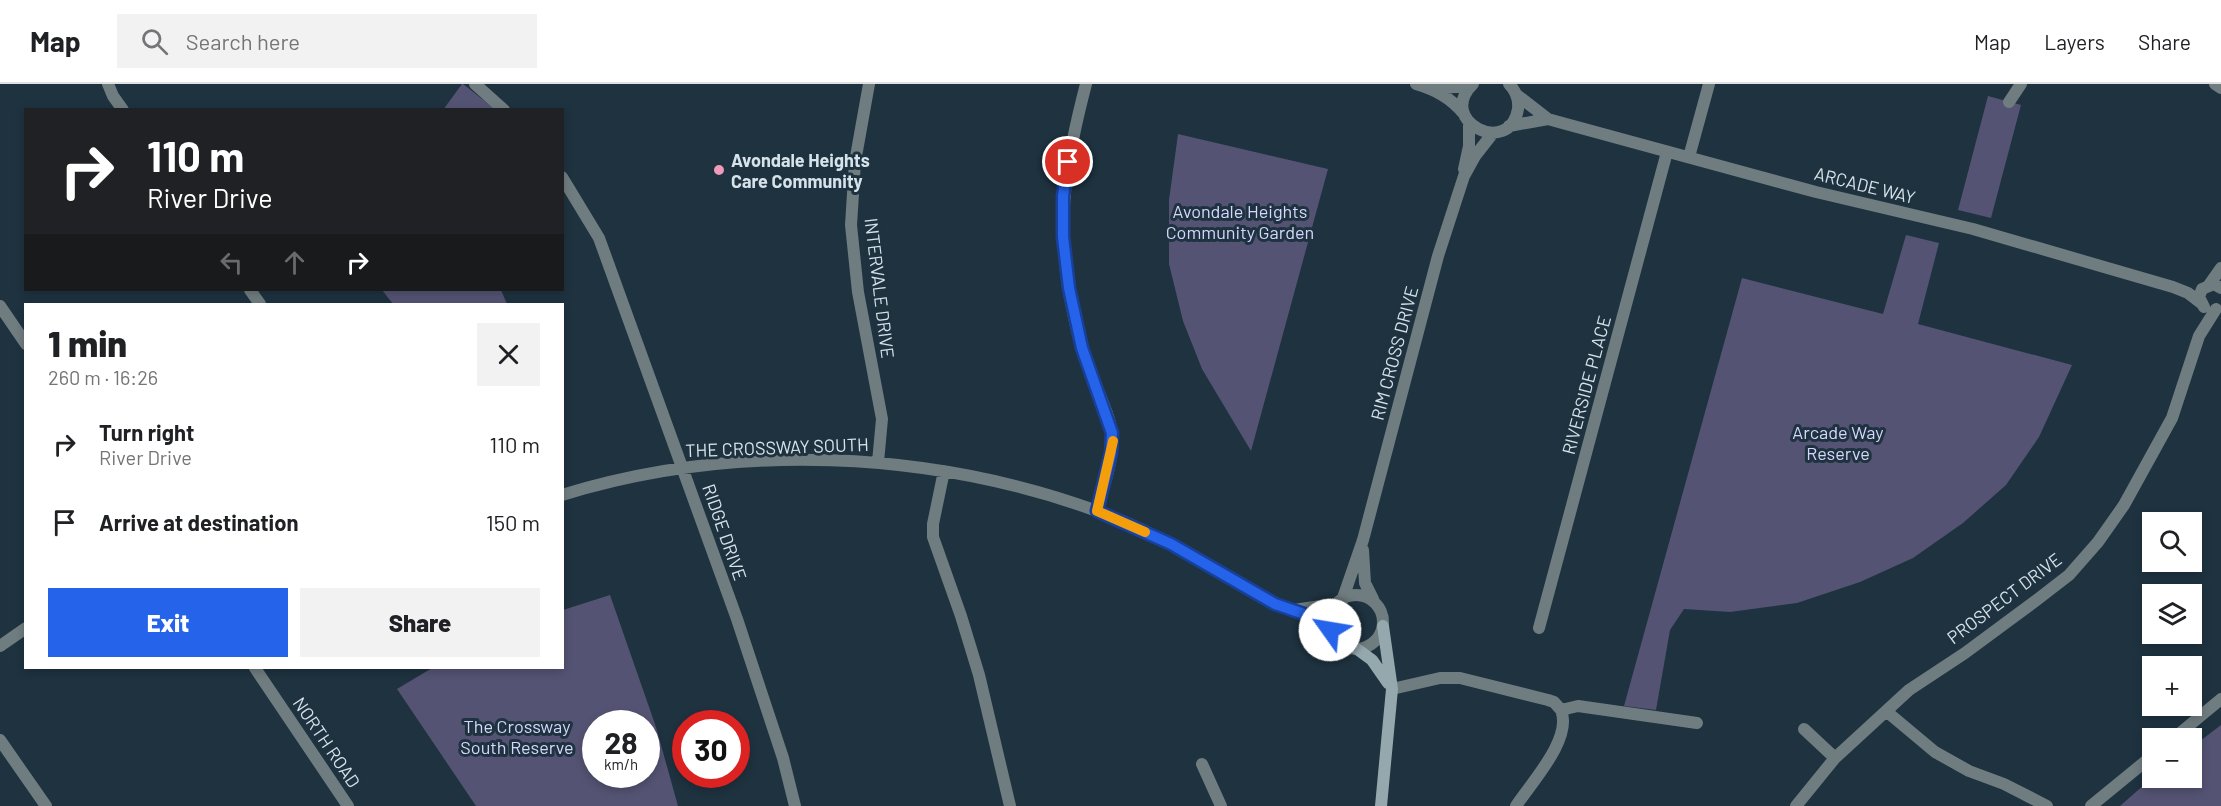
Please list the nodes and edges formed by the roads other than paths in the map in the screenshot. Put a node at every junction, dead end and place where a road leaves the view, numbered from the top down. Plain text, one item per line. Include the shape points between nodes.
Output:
1 (108, 84) edge
2 (476, 84) edge
3 (869, 84) edge
4 (1086, 84) edge
5 (1416, 84) edge
6 (1509, 84) edge
7 (1709, 84) edge
8 (2021, 84) edge
9 (2216, 84) edge
10 (1472, 85) edge
11 (2221, 88) edge
12 (1436, 89) junction
13 (1516, 95) junction
14 (2009, 102) dead end
15 (122, 108) edge
16 (502, 108) edge
17 (1467, 118) junction
18 (1548, 119) junction
19 (1509, 126) junction
20 (1493, 133) junction
21 (1667, 152) junction
22 (1689, 157) junction
23 (1464, 176) junction
24 (564, 180) edge
25 (2221, 268) edge
26 (2212, 286) edge
27 (2173, 287) junction
28 (2202, 304) junction
29 (0, 306) edge
30 (2220, 307) edge
31 (2199, 336) junction
32 (24, 341) edge
33 (878, 462) junction
34 (683, 467) junction
35 (944, 471) junction
36 (564, 494) edge
37 (1097, 511) junction
38 (1363, 540) junction
39 (1339, 601) junction
40 (1374, 601) junction
41 (1290, 610) junction
42 (1383, 627) junction
43 (1539, 628) dead end
44 (24, 629) edge
45 (1330, 630) junction
46 (0, 646) edge
47 (1357, 649) junction
48 (256, 669) edge
49 (1392, 689) junction
50 (2221, 699) edge
51 (1561, 710) junction
52 (1886, 711) junction
53 (1697, 723) dead end
54 (2187, 728) edge
55 (1804, 729) dead end
56 (0, 740) edge
57 (1835, 758) junction
58 (1202, 764) dead end
59 (2142, 764) edge
60 (46, 806) edge
61 (348, 806) edge
62 (795, 806) edge
63 (1010, 806) edge
64 (1221, 806) edge
65 (1381, 806) edge
66 (1516, 806) edge
67 (1796, 806) edge
68 (2047, 806) edge
69 (2091, 806) edge

1 - 15 street
2 - 16 street
3 - 33 street, INTERVALE DRIVE via 855,162 851,225 858,292 882,419
4 - 37 street via 1068,162 1063,237 1082,348 1112,433
5 - 12 street
6 - 13 street
7 - 22 street
8 - 14 street
9 - 11 street
10 - 12 street
10 - 17 street, RIM CROSS DRIVE via 1463,99
12 - 17 street
13 - 18 street, ARCADE WAY
13 - 19 street via 1518,112
17 - 20 street via 1484,132
17 - 23 street, RIM CROSS DRIVE via 1469,146
18 - 19 street, ARCADE WAY
18 - 21 street, ARCADE WAY
19 - 20 street, ARCADE WAY
20 - 23 street, RIM CROSS DRIVE
21 - 22 street, ARCADE WAY
21 - 43 street, RIVERSIDE PLACE
22 - 27 street, ARCADE WAY via 1973,229
23 - 38 street, RIM CROSS DRIVE via 1438,256
24 - 34 street, RIDGE DRIVE via 599,237
25 - 26 street
26 - 27 street, ARCADE WAY
26 - 28 street, PROSPECT DRIVE via 2200,293
27 - 28 street, ARCADE WAY
28 - 30 street, ARCADE WAY via 2210,310
28 - 31 street, PROSPECT DRIVE
29 - 32 street
30 - 31 street, PROSPECT DRIVE
31 - 52 street, PROSPECT DRIVE via 2172,418 2124,505 2098,542 2061,581 1909,690
33 - 34 street, THE CROSSWAY SOUTH via 754,462
33 - 35 street, THE CROSSWAY SOUTH
34 - 36 street, THE CROSSWAY SOUTH
34 - 62 street, RIDGE DRIVE via 783,758
35 - 37 street, THE CROSSWAY SOUTH via 1015,486
35 - 63 street via 933,537 979,675
37 - 41 street, THE CROSSWAY SOUTH via 1171,544
38 - 39 street, RIM CROSS DRIVE
38 - 40 street, RIM CROSS DRIVE via 1365,583
39 - 40 street via 1350,594
39 - 41 street
39 - 45 street via 1329,617
40 - 42 street via 1383,617
41 - 45 street, THE CROSSWAY SOUTH via 1310,616
42 - 47 street via 1374,642
42 - 49 street
44 - 46 street
45 - 47 street via 1340,644
47 - 49 street via 1376,665
48 - 61 street, NORTH ROAD
49 - 51 street via 1440,678 1460,678 1548,700
49 - 65 street
50 - 54 street
51 - 53 street via 1578,706
51 - 66 street via 1561,732 1548,762
52 - 57 street, PROSPECT DRIVE
52 - 68 street via 1935,752
55 - 57 street
56 - 60 street
57 - 67 street, PROSPECT DRIVE
58 - 64 street
59 - 69 street

